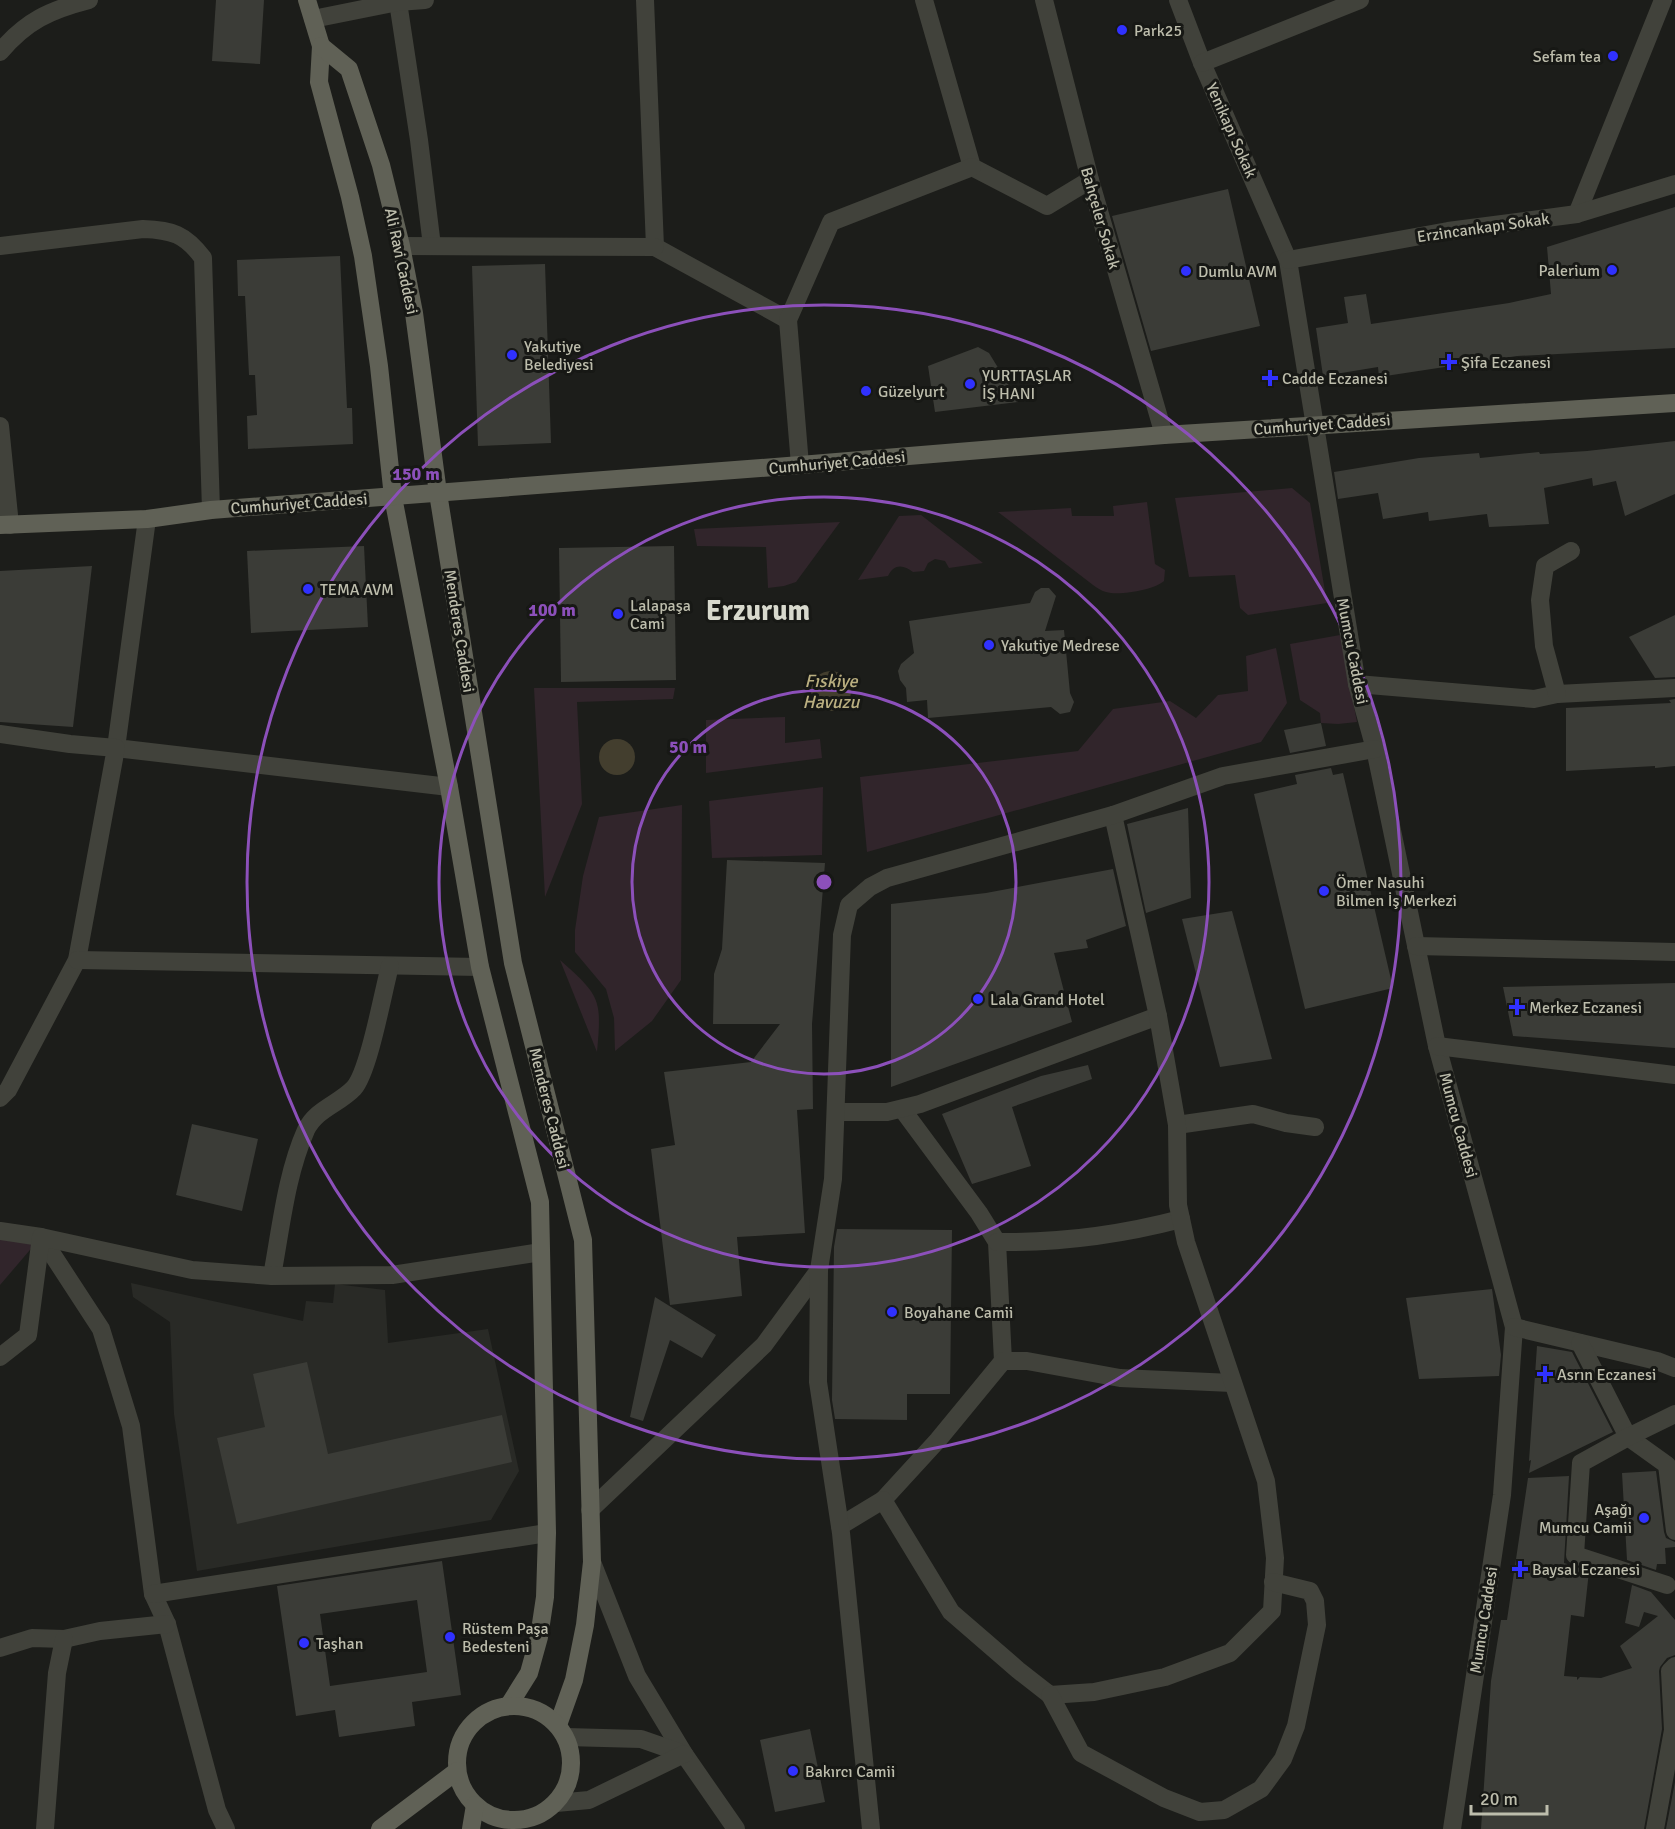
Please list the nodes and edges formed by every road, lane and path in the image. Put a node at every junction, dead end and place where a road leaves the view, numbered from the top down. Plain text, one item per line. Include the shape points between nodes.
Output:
1 (89, 0) edge
2 (307, 0) edge
3 (424, 0) edge
4 (645, 0) edge
5 (924, 0) edge
6 (1044, 0) edge
7 (1178, 0) edge
8 (1360, 0) edge
9 (1663, 0) edge
10 (398, 2) junction
11 (313, 19) junction
12 (321, 46) junction
13 (0, 52) edge
14 (1202, 63) junction
15 (972, 167) junction
16 (1090, 180) junction
17 (1675, 184) edge
18 (1577, 214) junction
19 (0, 246) edge
20 (400, 246) junction
21 (432, 246) junction
22 (655, 247) junction
23 (1288, 260) junction
24 (788, 320) junction
25 (1675, 403) edge
26 (1314, 424) junction
27 (0, 426) edge
28 (1164, 435) junction
29 (800, 465) junction
30 (438, 493) junction
31 (393, 497) junction
32 (211, 510) junction
33 (147, 519) junction
34 (5, 525) edge
35 (1571, 552) dead end
36 (1357, 684) junction
37 (1675, 688) edge
38 (1557, 693) junction
39 (0, 734) edge
40 (116, 748) junction
41 (1375, 749) junction
42 (449, 787) junction
43 (1113, 815) junction
44 (1416, 946) junction
45 (1675, 952) edge
46 (77, 960) junction
47 (390, 966) junction
48 (480, 967) junction
49 (1158, 1016) junction
50 (1437, 1047) junction
51 (1675, 1075) edge
52 (3, 1090) edge
53 (902, 1109) junction
54 (836, 1112) junction
55 (1177, 1125) junction
56 (1315, 1127) dead end
57 (1181, 1219) junction
58 (0, 1231) edge
59 (41, 1237) junction
60 (998, 1242) junction
61 (541, 1252) junction
62 (819, 1270) junction
63 (272, 1276) junction
64 (1514, 1327) junction
65 (1580, 1342) junction
66 (0, 1357) edge
67 (1003, 1362) junction
68 (1675, 1368) edge
69 (1232, 1383) junction
70 (1675, 1414) edge
71 (1628, 1437) junction
72 (883, 1500) junction
73 (590, 1510) junction
74 (840, 1526) junction
75 (1675, 1531) edge
76 (547, 1533) junction
77 (592, 1562) junction
78 (1273, 1582) junction
79 (1672, 1582) edge
80 (153, 1594) junction
81 (166, 1624) junction
82 (64, 1639) junction
83 (0, 1648) edge
84 (1675, 1666) edge
85 (1050, 1695) junction
86 (509, 1705) junction
87 (562, 1731) junction
88 (684, 1754) junction
89 (457, 1771) junction
90 (556, 1803) junction
91 (475, 1805) junction
92 (524, 1824) edge
93 (45, 1829) edge
94 (226, 1829) edge
95 (380, 1829) edge
96 (471, 1829) edge
97 (736, 1829) edge
98 (871, 1829) edge
99 (1452, 1829) edge
100 (1655, 1829) edge

1 - 13 street via 58,8 31,22
2 - 11 main road
3 - 10 street
4 - 22 street
5 - 15 street
6 - 16 street, Bahçeler Sokak
7 - 14 street, Yenikapı Sokak
8 - 14 street
9 - 18 street
10 - 11 street
10 - 21 street
11 - 12 main road
12 - 20 main road, Ali Ravi Caddesi via 349,69 381,165
12 - 31 main road via 320,82 350,197 373,314
14 - 23 street, Yenikapı Sokak
15 - 16 street via 1047,206
15 - 24 street via 831,222
16 - 28 street, Bahçeler Sokak
17 - 18 street, Erzincankapı Sokak
18 - 23 street, Erzincankapı Sokak via 1449,231
19 - 32 street via 142,229 164,230 194,246 203,258
20 - 21 street
20 - 30 main road, Ali Ravi Caddesi via 414,313
21 - 22 street
22 - 24 street
23 - 26 street, Yenikapı Sokak
24 - 29 street
25 - 26 main road, Cumhuriyet Caddesi
26 - 28 main road, Cumhuriyet Caddesi
26 - 36 street, Mumcu Caddesi
27 - 34 street
28 - 29 main road, Cumhuriyet Caddesi
29 - 30 main road, Cumhuriyet Caddesi
30 - 31 main road, Cumhuriyet Caddesi
30 - 73 main road, Menderes Caddesi via 513,963 583,1240
31 - 32 main road, Cumhuriyet Caddesi
31 - 42 main road, Menderes Caddesi
32 - 33 main road, Cumhuriyet Caddesi
33 - 34 main road, Cumhuriyet Caddesi
33 - 40 street
35 - 38 street via 1545,566 1540,600 1544,646
36 - 38 street via 1534,699
36 - 41 street, Mumcu Caddesi
37 - 38 street
39 - 40 street
40 - 42 street
40 - 46 street
41 - 43 street via 1223,776
41 - 44 street, Mumcu Caddesi
42 - 48 main road, Menderes Caddesi
43 - 49 street
43 - 54 street via 887,878 849,905 842,935
44 - 45 street
44 - 50 street, Mumcu Caddesi
46 - 47 street
46 - 52 street
47 - 48 street
47 - 63 street via 364,1069 355,1087 319,1112 307,1128 292,1175
48 - 61 main road, Menderes Caddesi via 540,1202
49 - 53 street
49 - 55 street
50 - 51 street
50 - 64 street, Mumcu Caddesi
53 - 54 street
53 - 60 street
54 - 62 street via 833,1179
55 - 56 street via 1253,1114
55 - 57 street
57 - 60 street via 1097,1238
57 - 69 street
58 - 59 street
59 - 63 street via 192,1270
59 - 66 street via 28,1335
59 - 80 street via 101,1329 130,1426
60 - 67 street
61 - 63 street via 392,1275
61 - 76 main road, Menderes Caddesi
62 - 73 street via 764,1345
62 - 74 street via 818,1382
64 - 65 street
64 - 99 street, Mumcu Caddesi via 1502,1495
65 - 68 street
65 - 71 street
67 - 69 street via 1027,1361 1119,1378
67 - 72 street
69 - 78 street via 1266,1481 1275,1558
70 - 71 street
71 - 75 street via 1667,1465
71 - 79 street via 1581,1463 1575,1555
72 - 74 street
72 - 85 street via 951,1612
73 - 77 main road, Menderes Caddesi
74 - 98 street
76 - 80 street
76 - 86 main road, Menderes Caddesi via 539,1637 529,1673
77 - 87 main road, Menderes Caddesi via 585,1625
77 - 88 street via 637,1676
78 - 85 street via 1272,1611 1230,1653 1165,1677 1094,1692
78 - 85 street via 1310,1591 1315,1601 1317,1625 1310,1664 1296,1726 1283,1759 1261,1789 1224,1810 1200,1812 1164,1798 1081,1752
80 - 81 street
81 - 82 street
81 - 94 street via 217,1810
82 - 83 street via 32,1638
82 - 93 street via 57,1673
84 - 100 street via 1670,1671 1673,1730
86 - 87 main road via 544,1713
86 - 89 main road via 476,1719 464,1733
87 - 88 street via 641,1739
87 - 90 main road via 572,1754 572,1772
88 - 90 street via 589,1800
88 - 97 street
89 - 91 main road via 463,1790
89 - 95 main road
90 - 92 main road
91 - 92 main road via 490,1815
91 - 96 main road

